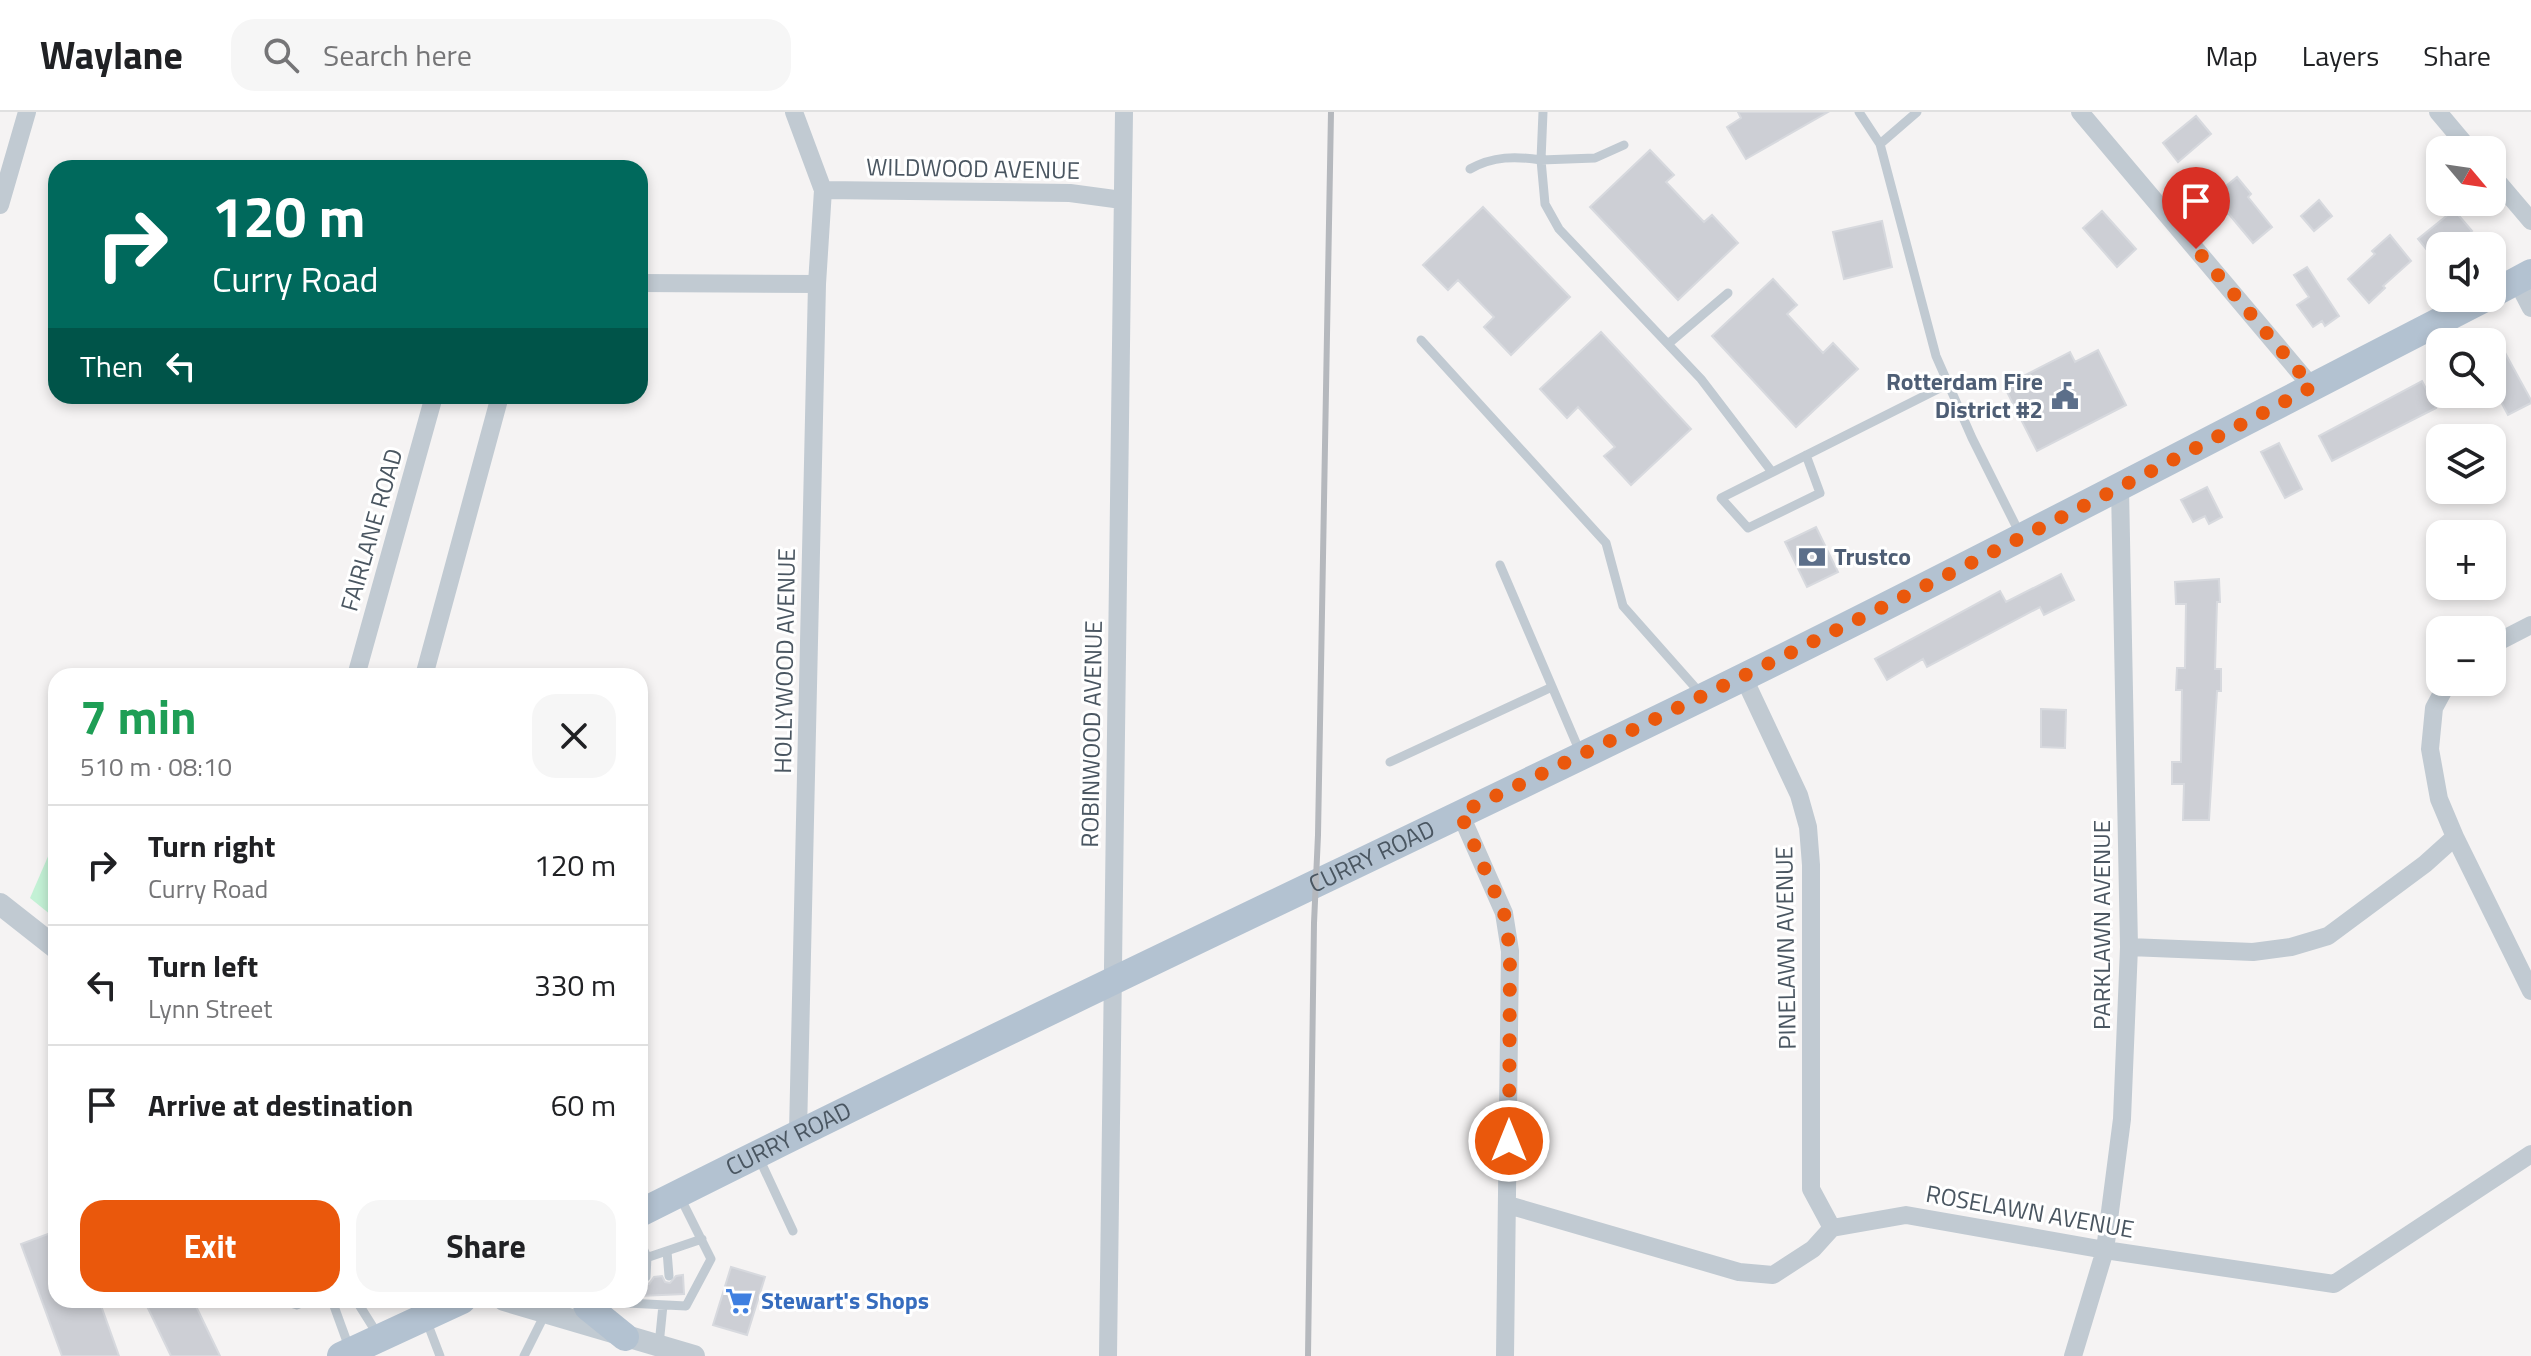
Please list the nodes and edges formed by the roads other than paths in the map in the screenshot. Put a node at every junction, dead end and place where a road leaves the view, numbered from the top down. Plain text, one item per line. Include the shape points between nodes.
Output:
1 (27, 112) edge
2 (794, 112) edge
3 (1124, 112) edge
4 (1543, 112) edge
5 (1859, 112) edge
6 (1917, 112) edge
7 (2080, 112) edge
8 (2438, 112) edge
9 (2458, 136) edge
10 (1880, 144) junction
11 (1624, 145) dead end
12 (1541, 160) junction
13 (1470, 169) dead end
14 (823, 190) junction
15 (2506, 192) edge
16 (1122, 200) junction
17 (0, 205) edge
18 (2531, 221) edge
19 (2524, 277) edge
20 (648, 283) edge
21 (817, 284) junction
22 (2506, 287) edge
23 (1728, 293) dead end
24 (2531, 308) edge
25 (2458, 312) edge
26 (1421, 340) dead end
27 (1668, 344) junction
28 (1948, 384) junction
29 (2312, 387) junction
30 (432, 404) edge
31 (498, 404) edge
32 (1806, 455) junction
33 (1772, 472) junction
34 (2120, 488) junction
35 (2021, 537) junction
36 (1500, 565) dead end
37 (2531, 625) edge
38 (2506, 638) edge
39 (358, 668) edge
40 (426, 668) edge
41 (1743, 676) junction
42 (1552, 687) junction
43 (2440, 696) edge
44 (1703, 697) junction
45 (1582, 755) junction
46 (1390, 762) dead end
47 (1460, 813) junction
48 (2455, 837) junction
49 (0, 904) edge
50 (48, 942) edge
51 (2129, 947) junction
52 (1114, 982) junction
53 (2531, 991) edge
54 (798, 1133) junction
55 (758, 1154) junction
56 (2531, 1154) edge
57 (679, 1194) junction
58 (1508, 1205) junction
59 (648, 1209) edge
60 (1832, 1228) junction
61 (793, 1231) dead end
62 (702, 1239) junction
63 (2105, 1250) junction
64 (667, 1251) junction
65 (648, 1257) edge
66 (669, 1276) dead end
67 (648, 1300) edge
68 (668, 1302) junction
69 (334, 1308) edge
70 (361, 1308) edge
71 (446, 1308) edge
72 (527, 1308) edge
73 (589, 1308) edge
74 (545, 1314) junction
75 (425, 1318) junction
76 (380, 1338) junction
77 (624, 1340) junction
78 (658, 1346) junction
79 (346, 1354) edge
80 (440, 1356) edge
81 (524, 1356) edge
82 (694, 1356) edge
83 (1108, 1356) edge
84 (1505, 1356) edge
85 (2073, 1356) edge

1 - 17 street
2 - 14 street
3 - 16 street, ROBINWOOD AVENUE
4 - 12 lane
5 - 10 lane
6 - 10 lane
7 - 29 street
8 - 9 street
10 - 28 lane
11 - 12 lane via 1595,158
12 - 13 lane via 1486,160
12 - 27 lane via 1545,204 1559,229
14 - 16 street, WILDWOOD AVENUE via 1070,193
14 - 21 street, HOLLYWOOD AVENUE
15 - 18 street
16 - 52 street, ROBINWOOD AVENUE
19 - 22 main road
19 - 24 street
20 - 21 street
21 - 54 street, HOLLYWOOD AVENUE
23 - 27 lane
25 - 29 main road, CURRY ROAD
26 - 44 lane via 1606,543 1623,606
27 - 33 lane
28 - 32 lane
28 - 35 lane
29 - 34 main road, CURRY ROAD
30 - 39 street, FAIRLANE ROAD
31 - 40 street
32 - 33 lane
32 - 33 lane via 1820,493 1748,528 1721,498
34 - 35 main road, CURRY ROAD
34 - 51 street, PARKLAWN AVENUE
35 - 41 main road, CURRY ROAD
36 - 42 lane
37 - 38 street
41 - 44 main road, CURRY ROAD
41 - 60 street, PINELAWN AVENUE via 1799,795 1808,827 1811,1189
42 - 45 lane
42 - 46 lane
43 - 48 street via 2434,708 2430,749 2439,799
44 - 45 main road, CURRY ROAD
45 - 47 main road, CURRY ROAD
47 - 52 main road, CURRY ROAD
47 - 58 street via 1504,913 1510,951
48 - 51 street via 2328,936 2253,952
48 - 53 street
49 - 50 street
51 - 63 street, PARKLAWN AVENUE via 2122,1119
52 - 54 main road, CURRY ROAD
52 - 83 street, ROBINWOOD AVENUE
54 - 55 main road, CURRY ROAD
55 - 57 main road, CURRY ROAD
55 - 61 lane
56 - 63 street, ROSELAWN AVENUE via 2334,1284
57 - 59 main road, CURRY ROAD
57 - 62 lane
58 - 60 street via 1739,1272 1773,1275 1813,1249
58 - 84 street
60 - 63 street, ROSELAWN AVENUE via 1906,1215
62 - 64 lane
62 - 68 lane via 711,1259 686,1306
63 - 85 street, PARKLAWN AVENUE
64 - 65 lane
64 - 66 lane
67 - 68 lane
68 - 78 lane
69 - 79 lane
70 - 76 lane
71 - 75 main road
72 - 74 street
73 - 77 main road
74 - 77 street
74 - 81 lane
75 - 76 main road
75 - 80 lane
76 - 79 main road
77 - 78 street
78 - 82 street

